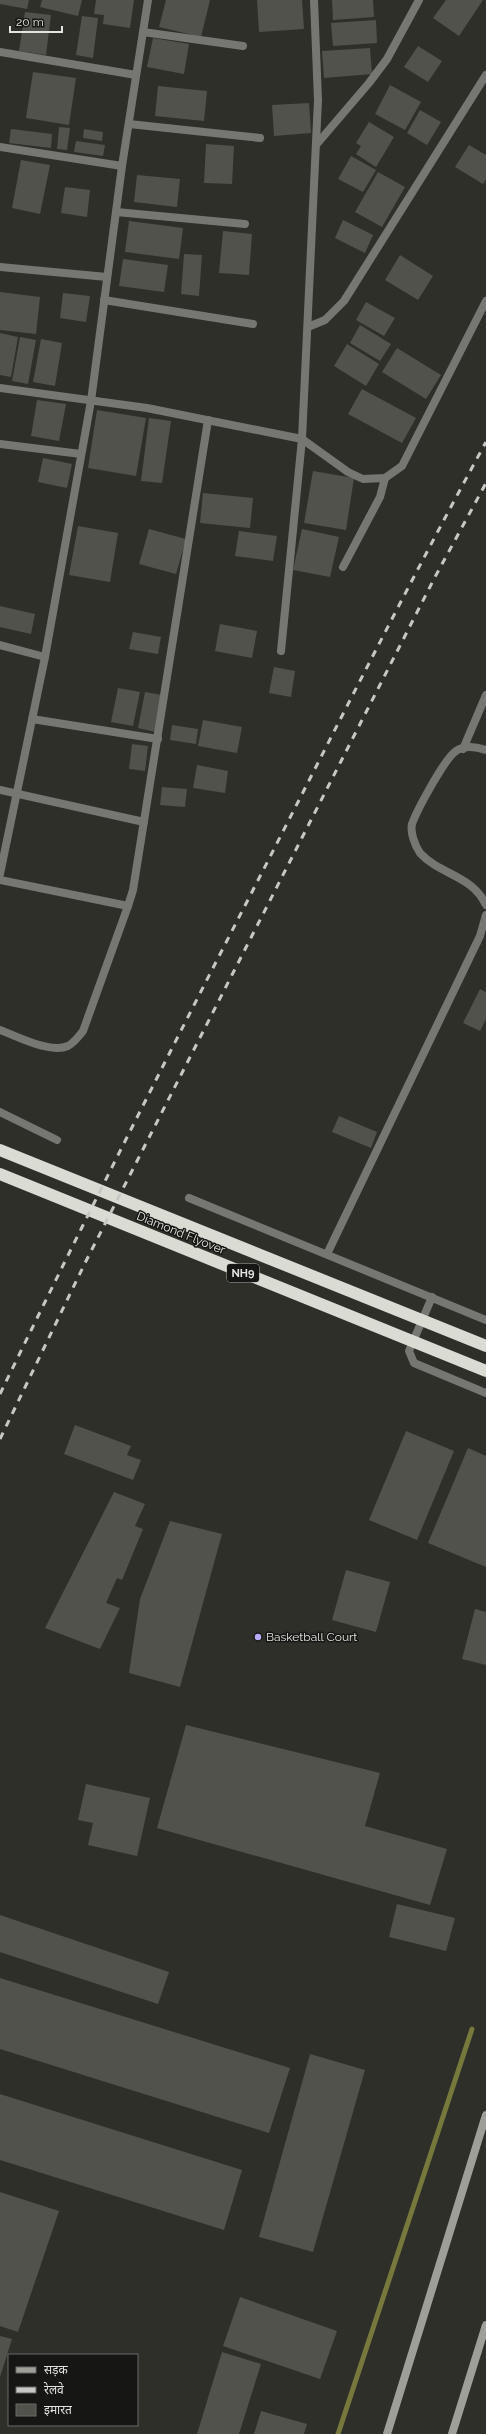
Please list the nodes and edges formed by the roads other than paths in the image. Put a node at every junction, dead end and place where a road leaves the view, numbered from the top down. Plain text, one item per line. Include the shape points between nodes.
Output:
1 (148, 0) edge
2 (314, 0) edge
3 (419, 0) edge
4 (143, 32) junction
5 (243, 46) dead end
6 (0, 52) edge
7 (486, 75) edge
8 (136, 76) junction
9 (129, 124) junction
10 (260, 138) dead end
11 (316, 145) junction
12 (0, 147) edge
13 (122, 166) junction
14 (116, 212) junction
15 (245, 224) dead end
16 (0, 267) edge
17 (107, 278) junction
18 (104, 300) junction
19 (486, 301) edge
20 (253, 324) dead end
21 (308, 327) junction
22 (0, 388) edge
23 (91, 401) junction
24 (208, 420) junction
25 (302, 439) junction
26 (0, 444) edge
27 (81, 454) junction
28 (385, 478) junction
29 (343, 567) dead end
30 (0, 645) edge
31 (281, 651) dead end
32 (45, 657) junction
33 (486, 695) edge
34 (32, 719) junction
35 (158, 740) junction
36 (463, 749) junction
37 (486, 750) edge
38 (0, 790) edge
39 (17, 793) junction
40 (144, 822) junction
41 (0, 874) edge
42 (0, 880) edge
43 (486, 905) edge
44 (128, 906) junction
45 (486, 915) edge
46 (0, 1030) edge
47 (0, 1112) edge
48 (57, 1140) dead end
49 (0, 1150) edge
50 (0, 1174) edge
51 (189, 1198) dead end
52 (327, 1254) junction
53 (432, 1297) junction
54 (486, 1320) edge
55 (486, 1346) edge
56 (486, 1371) edge
57 (486, 1393) edge
58 (486, 2115) edge
59 (486, 2325) edge
60 (387, 2434) edge
61 (452, 2434) edge

1 - 4 street
2 - 11 street via 318,100
3 - 11 street via 387,59
4 - 5 street
4 - 8 street
6 - 8 street
7 - 21 street via 344,301 324,320
8 - 9 street
9 - 10 street
9 - 13 street
11 - 21 street
12 - 13 street
13 - 14 street
14 - 15 street
14 - 17 street
16 - 17 street
17 - 18 street
18 - 20 street
18 - 23 street
19 - 28 street via 402,466
21 - 25 street
22 - 23 street
23 - 24 street via 147,408
23 - 27 street
24 - 25 street
24 - 35 street
25 - 28 street via 348,472 364,479
25 - 31 street
26 - 27 street
27 - 32 street
28 - 29 street via 380,497
30 - 32 street
32 - 34 street
33 - 36 street
34 - 35 street
34 - 39 street
35 - 40 street
36 - 37 street via 473,746
36 - 43 street via 456,751 437,776 412,825 413,839 420,852 436,865 466,881 480,893
38 - 39 street
39 - 40 street
39 - 41 street
40 - 44 street
42 - 44 street
44 - 46 street via 83,1031 76,1040 68,1046 53,1049
45 - 52 street via 480,936
47 - 48 street
49 - 55 highway, Diamond Flyover / NH9
50 - 56 highway, Diamond Flyover / NH9
51 - 52 street
52 - 53 street
53 - 54 street
53 - 57 street via 408,1351 410,1357 414,1363
58 - 60 street
59 - 61 street

